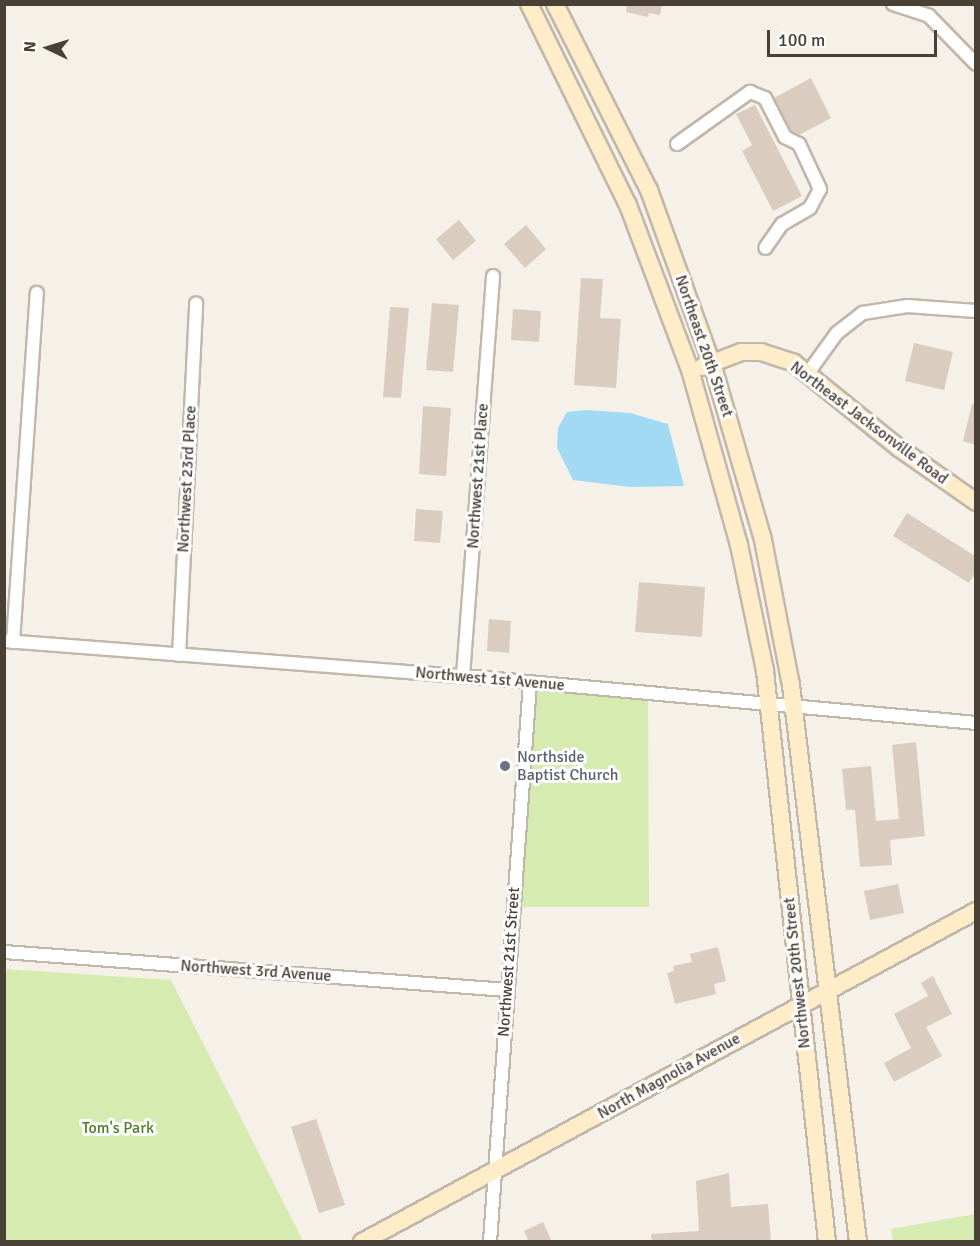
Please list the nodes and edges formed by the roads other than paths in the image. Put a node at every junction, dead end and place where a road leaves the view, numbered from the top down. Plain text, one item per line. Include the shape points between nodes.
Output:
1 (529, 4) edge
2 (555, 4) edge
3 (893, 4) edge
4 (975, 64) edge
5 (677, 144) dead end
6 (765, 248) dead end
7 (493, 276) dead end
8 (37, 293) dead end
9 (196, 303) dead end
10 (975, 311) edge
11 (711, 362) junction
12 (691, 373) junction
13 (808, 373) junction
14 (975, 502) edge
15 (9, 642) edge
16 (179, 655) junction
17 (463, 676) junction
18 (530, 682) junction
19 (769, 704) junction
20 (793, 707) junction
21 (975, 723) edge
22 (975, 911) edge
23 (4, 952) edge
24 (507, 990) junction
25 (830, 990) junction
26 (800, 1004) junction
27 (495, 1171) junction
28 (362, 1242) edge
29 (490, 1242) edge
30 (827, 1242) edge
31 (858, 1242) edge

1 - 12 main road, Northeast 20th Street via 628,205
2 - 11 main road, Northeast 20th Street via 649,190
3 - 4 street via 929,16
5 - 6 street via 750,92 765,98 785,137 799,144 820,189 810,208 782,224
7 - 17 street, Northwest 21st Place
8 - 15 street
9 - 16 street, Northwest 23rd Place
10 - 13 street via 907,306 863,313 837,333
11 - 12 main road, Northeast Jacksonville Road
11 - 13 main road, Northeast Jacksonville Road via 741,352 761,352 794,363
11 - 20 main road, Northeast 20th Street via 763,540
12 - 19 main road, Northeast 20th Street via 741,555
13 - 14 main road, Northeast Jacksonville Road via 898,448
15 - 16 street, Northwest 1st Avenue
16 - 17 street, Northwest 1st Avenue
17 - 18 street, Northwest 1st Avenue
18 - 19 street, Northwest 1st Avenue
18 - 24 street, Northwest 21st Street
19 - 20 street, Northwest 1st Avenue
19 - 26 main road, Northwest 20th Street
20 - 21 street, Northwest 1st Avenue
20 - 25 main road, Northwest 20th Street
22 - 25 main road, North Magnolia Avenue
23 - 24 street, Northwest 3rd Avenue
24 - 27 street, Northwest 21st Street
25 - 26 main road, North Magnolia Avenue
25 - 31 main road, Northwest 20th Street
26 - 27 main road, North Magnolia Avenue
26 - 30 main road, Northwest 20th Street
27 - 28 main road, North Magnolia Avenue
27 - 29 street, Northwest 21st Street

